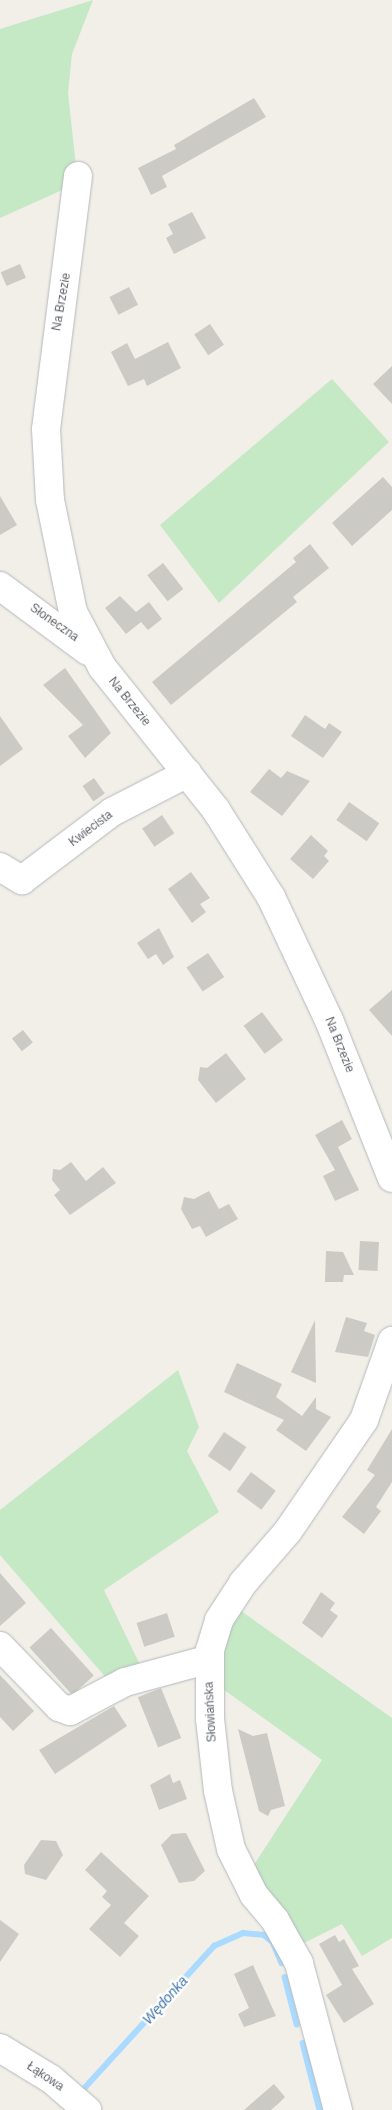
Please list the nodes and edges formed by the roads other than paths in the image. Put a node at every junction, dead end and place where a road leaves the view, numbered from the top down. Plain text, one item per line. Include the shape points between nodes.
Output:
1 (78, 176) dead end
2 (0, 586) edge
3 (102, 667) junction
4 (188, 773) junction
5 (0, 867) edge
6 (392, 1178) edge
7 (392, 1341) edge
8 (0, 1646) edge
9 (210, 1659) junction
10 (0, 2048) edge
11 (87, 2110) edge
12 (338, 2110) edge

1 - 3 street, Na Brzezie via 77,210 54,350 46,453 50,500 73,612
2 - 3 street, Słoneczna via 79,640
3 - 4 street, Na Brzezie
4 - 5 street, Kwiecista via 112,812 22,880
4 - 6 street, Na Brzezie via 216,810 271,897 329,1020
7 - 9 street, Słowiańska via 364,1420 288,1531 243,1582 219,1620
8 - 9 street via 59,1708 70,1711 125,1682
9 - 12 street, Słowiańska via 212,1736 232,1849 254,1895 275,1920 299,1963
10 - 11 street, Łąkowa via 51,2079

